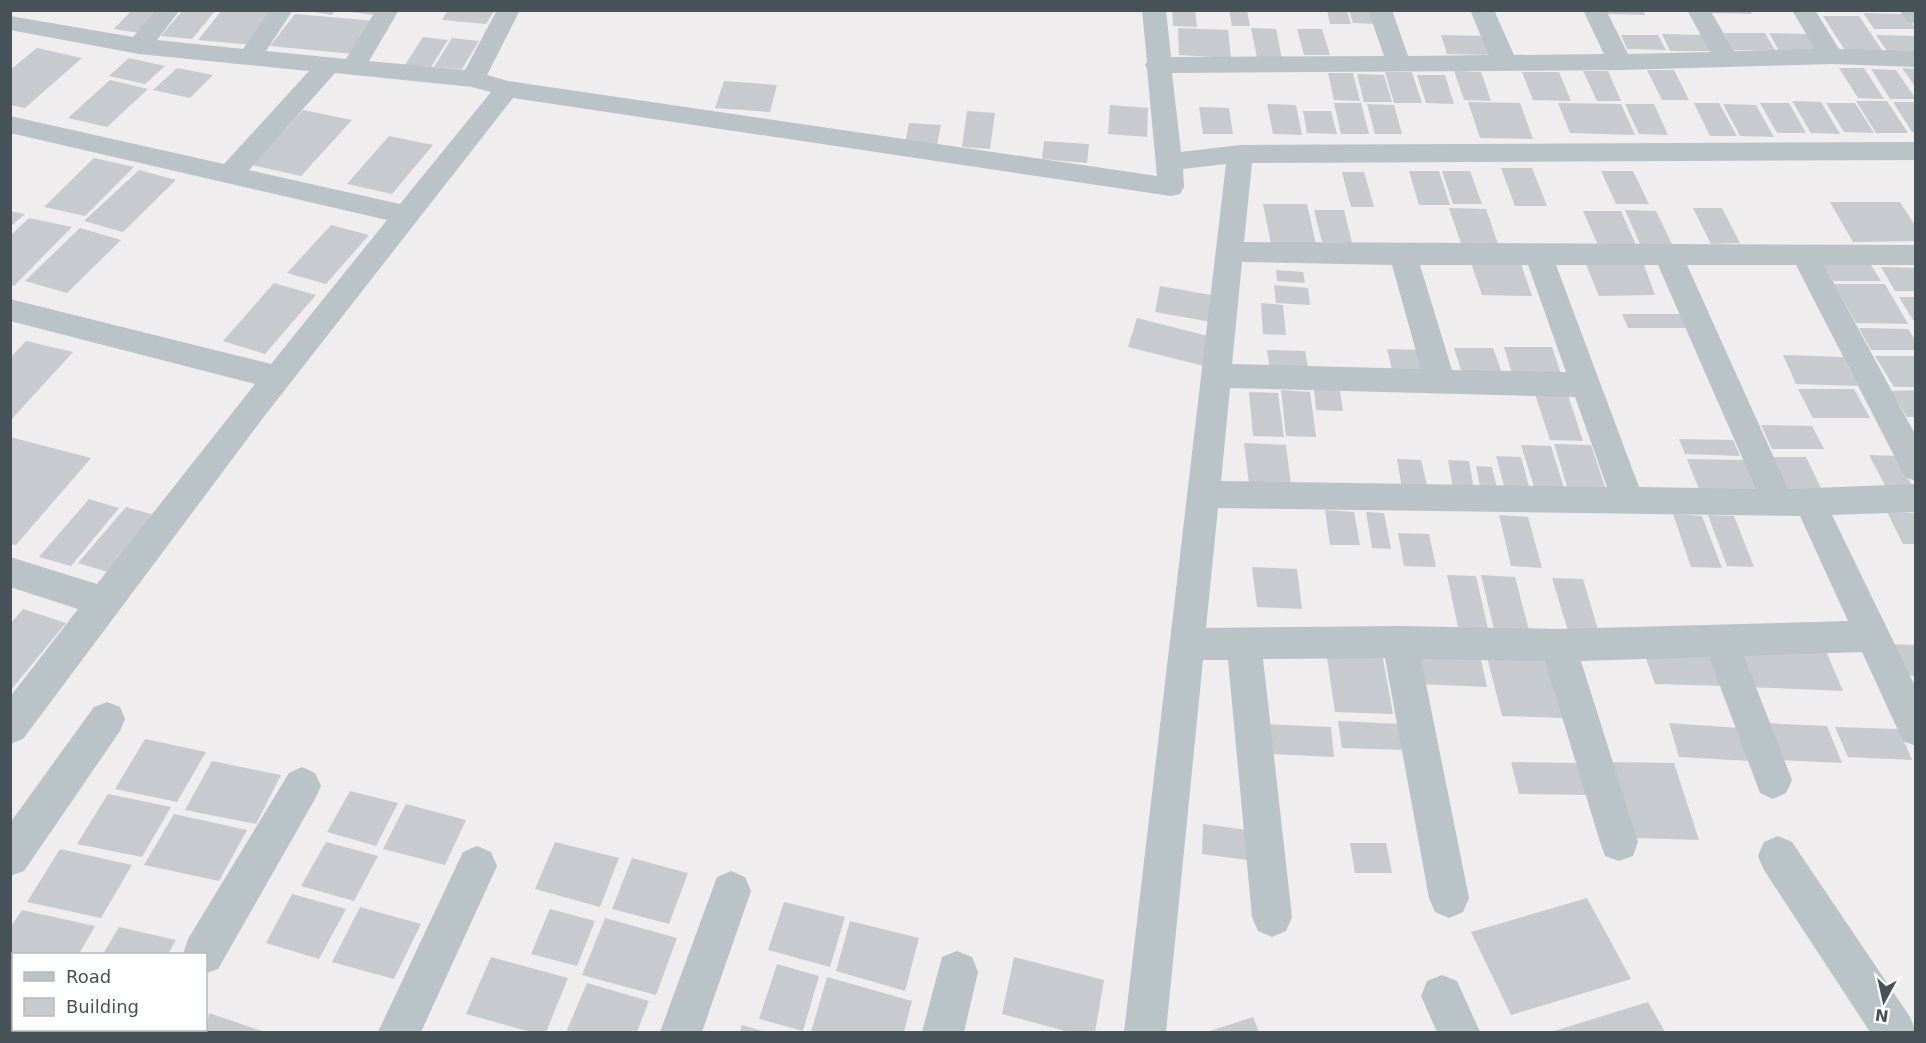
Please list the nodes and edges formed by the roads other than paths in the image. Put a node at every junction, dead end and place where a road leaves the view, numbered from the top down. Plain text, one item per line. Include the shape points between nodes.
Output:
1 (47, 10) edge
2 (169, 10) edge
3 (282, 10) edge
4 (388, 10) edge
5 (509, 10) edge
6 (1154, 10) edge
7 (1380, 10) edge
8 (1482, 10) edge
9 (1594, 10) edge
10 (1698, 10) edge
11 (1803, 10) edge
12 (1910, 10) edge
13 (1916, 17) edge
14 (19, 25) edge
15 (139, 46) junction
16 (250, 56) junction
17 (1832, 56) junction
18 (1725, 57) junction
19 (1916, 59) edge
20 (1620, 62) junction
21 (1505, 63) junction
22 (1399, 64) junction
23 (342, 65) junction
24 (1157, 65) junction
25 (473, 79) junction
26 (507, 89) junction
27 (10, 124) edge
28 (1916, 151) edge
29 (1240, 154) junction
30 (1168, 162) junction
31 (230, 174) junction
32 (406, 215) junction
33 (1229, 252) junction
34 (1403, 255) junction
35 (1539, 255) junction
36 (1668, 255) junction
37 (1805, 255) junction
38 (1916, 255) edge
39 (10, 310) edge
40 (1216, 376) junction
41 (278, 378) junction
42 (1440, 382) junction
43 (1585, 385) junction
44 (1916, 468) edge
45 (1203, 494) junction
46 (1916, 498) edge
47 (1628, 501) junction
48 (1794, 503) junction
49 (10, 572) edge
50 (104, 602) junction
51 (1873, 636) junction
52 (1720, 640) junction
53 (1400, 642) junction
54 (1244, 643) junction
55 (1187, 644) junction
56 (1558, 645) junction
57 (107, 719) dead end
58 (10, 727) edge
59 (1916, 729) edge
60 (1773, 780) dead end
61 (302, 786) dead end
62 (1619, 842) dead end
63 (1778, 856) dead end
64 (10, 857) edge
65 (477, 866) dead end
66 (730, 891) dead end
67 (1449, 898) dead end
68 (1272, 917) dead end
69 (204, 953) edge
70 (957, 972) dead end
71 (1442, 996) dead end
72 (399, 1032) edge
73 (681, 1032) edge
74 (943, 1032) edge
75 (1145, 1032) edge
76 (1459, 1032) edge
77 (1895, 1032) edge

1 - 14 street
2 - 15 street
3 - 16 street
4 - 23 street
5 - 25 street
6 - 24 street
7 - 22 street
8 - 21 street
9 - 20 street
10 - 18 street
11 - 17 street
12 - 13 street
14 - 15 street
15 - 16 street
16 - 23 street
17 - 18 street
17 - 19 street
18 - 20 street
20 - 21 street
21 - 22 street
22 - 24 street
23 - 25 street
23 - 31 street
24 - 30 street
25 - 26 street
26 - 30 street via 1170,188
26 - 32 street
27 - 31 street
28 - 29 street
29 - 30 street
29 - 33 street
31 - 32 street
32 - 41 street
33 - 34 street
33 - 40 street
34 - 35 street
34 - 42 street
35 - 36 street
35 - 43 street
36 - 37 street
36 - 48 street
37 - 38 street
37 - 44 street
39 - 41 street
40 - 42 street
40 - 45 street
41 - 50 street
42 - 43 street
43 - 47 street
45 - 47 street
45 - 55 street
46 - 48 street
47 - 48 street
48 - 51 street
49 - 50 street
50 - 58 street
51 - 52 street
51 - 59 street
52 - 56 street
52 - 60 street
53 - 54 street
53 - 56 street
53 - 67 street
54 - 55 street
54 - 68 street
55 - 75 street
56 - 62 street
57 - 64 street
61 - 69 street
63 - 77 street
65 - 72 street
66 - 73 street
70 - 74 street
71 - 76 street

